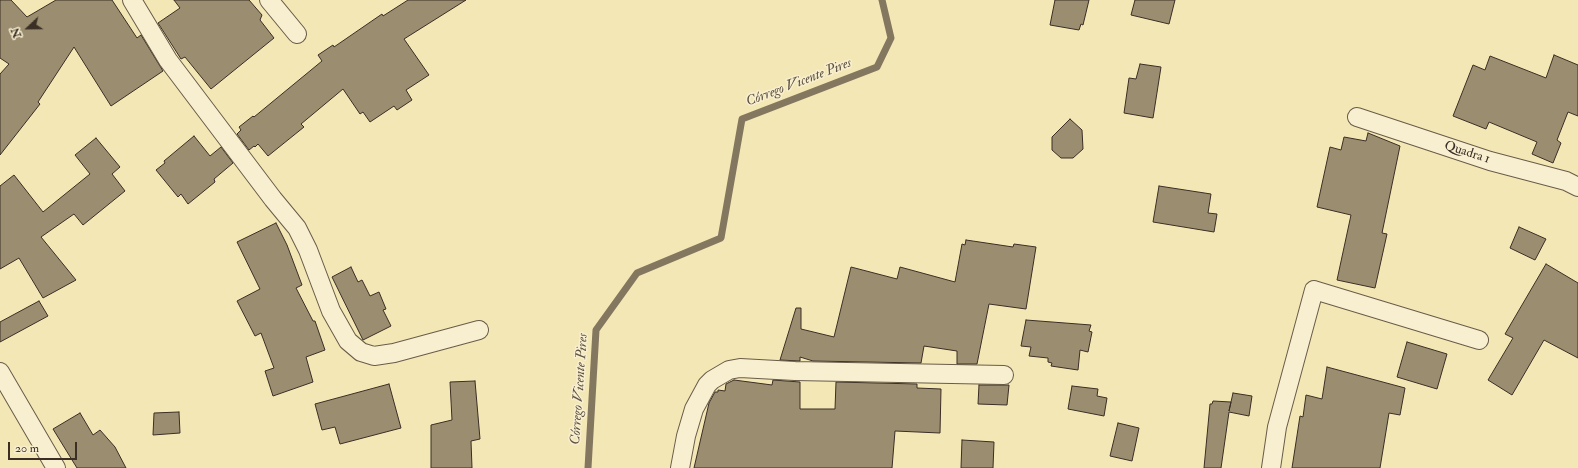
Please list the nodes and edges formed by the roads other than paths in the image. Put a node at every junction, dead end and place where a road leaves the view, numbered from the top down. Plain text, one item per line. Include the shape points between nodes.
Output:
1 (132, 0) edge
2 (268, 0) edge
3 (297, 34) dead end
4 (1357, 117) dead end
5 (1578, 187) edge
6 (479, 330) dead end
7 (1479, 340) dead end
8 (0, 372) edge
9 (1004, 375) dead end
10 (56, 468) edge
11 (680, 468) edge
12 (1271, 468) edge

1 - 6 street via 168,60 297,228 331,311 348,341 361,352 374,356 394,354
2 - 3 street
4 - 5 street, Quadra 1 via 1490,162 1566,181
7 - 12 street via 1314,290 1277,427
8 - 10 street
9 - 11 street via 740,368 729,370 707,385 694,409

